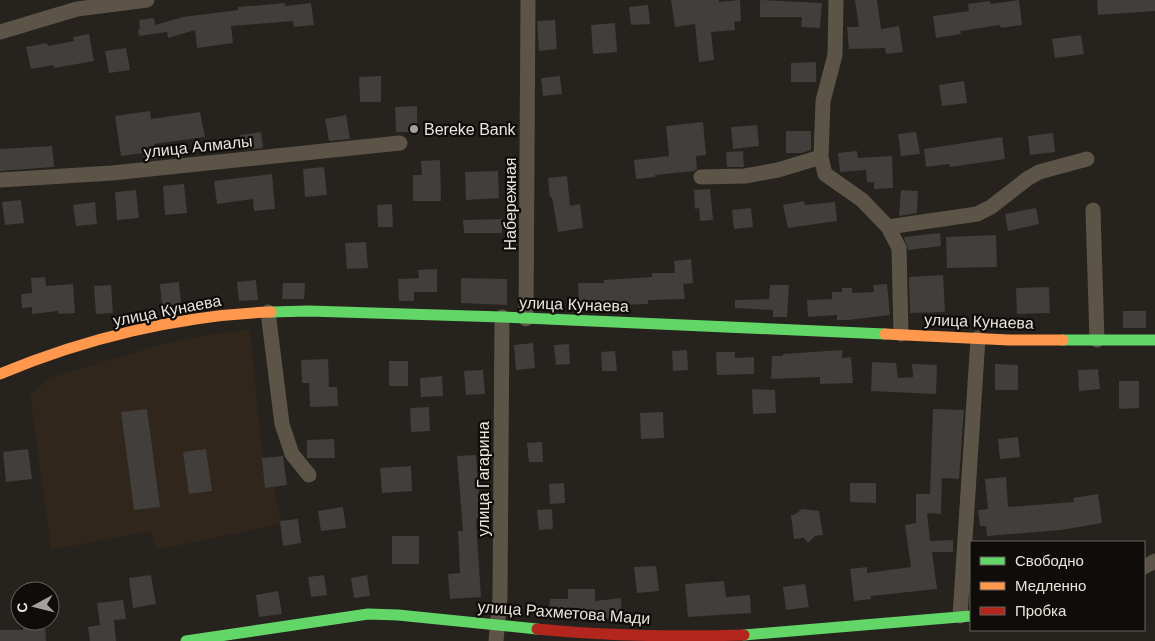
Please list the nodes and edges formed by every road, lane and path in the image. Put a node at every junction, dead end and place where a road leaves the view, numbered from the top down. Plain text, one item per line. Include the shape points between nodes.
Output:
1 (147, 0) edge
2 (528, 0) edge
3 (836, 0) edge
4 (0, 32) edge
5 (400, 143) dead end
6 (821, 157) junction
7 (1087, 159) dead end
8 (701, 176) dead end
9 (0, 180) edge
10 (1093, 210) dead end
11 (888, 227) junction
12 (268, 312) junction
13 (502, 317) junction
14 (526, 319) junction
15 (901, 334) junction
16 (978, 338) junction
17 (1097, 340) junction
18 (1155, 340) edge
19 (0, 374) edge
20 (309, 475) dead end
21 (966, 616) edge
22 (498, 625) junction
23 (186, 641) edge
24 (496, 641) edge

1 - 4 street via 77,9
2 - 14 street, Набережная
3 - 6 street via 835,55 823,101
5 - 9 street, улица Алмалы via 112,173
6 - 8 street via 745,176
6 - 11 street via 825,174 862,200
7 - 11 street via 1039,172 977,214
10 - 17 street
11 - 15 street via 899,248
12 - 13 main road, улица Кунаева
12 - 19 main road, улица Кунаева via 229,314 102,339 33,360
12 - 20 street via 282,424 292,454
13 - 14 main road, улица Кунаева
13 - 22 street, улица Гагарина
14 - 15 main road, улица Кунаева
15 - 16 main road, улица Кунаева
16 - 17 main road, улица Кунаева
16 - 21 street
17 - 18 main road, улица Кунаева
21 - 22 main road, улица Рахметова Мади via 746,634 665,637 586,634
22 - 23 main road, улица Рахметова Мади via 368,614
22 - 24 street, улица Гагарина

